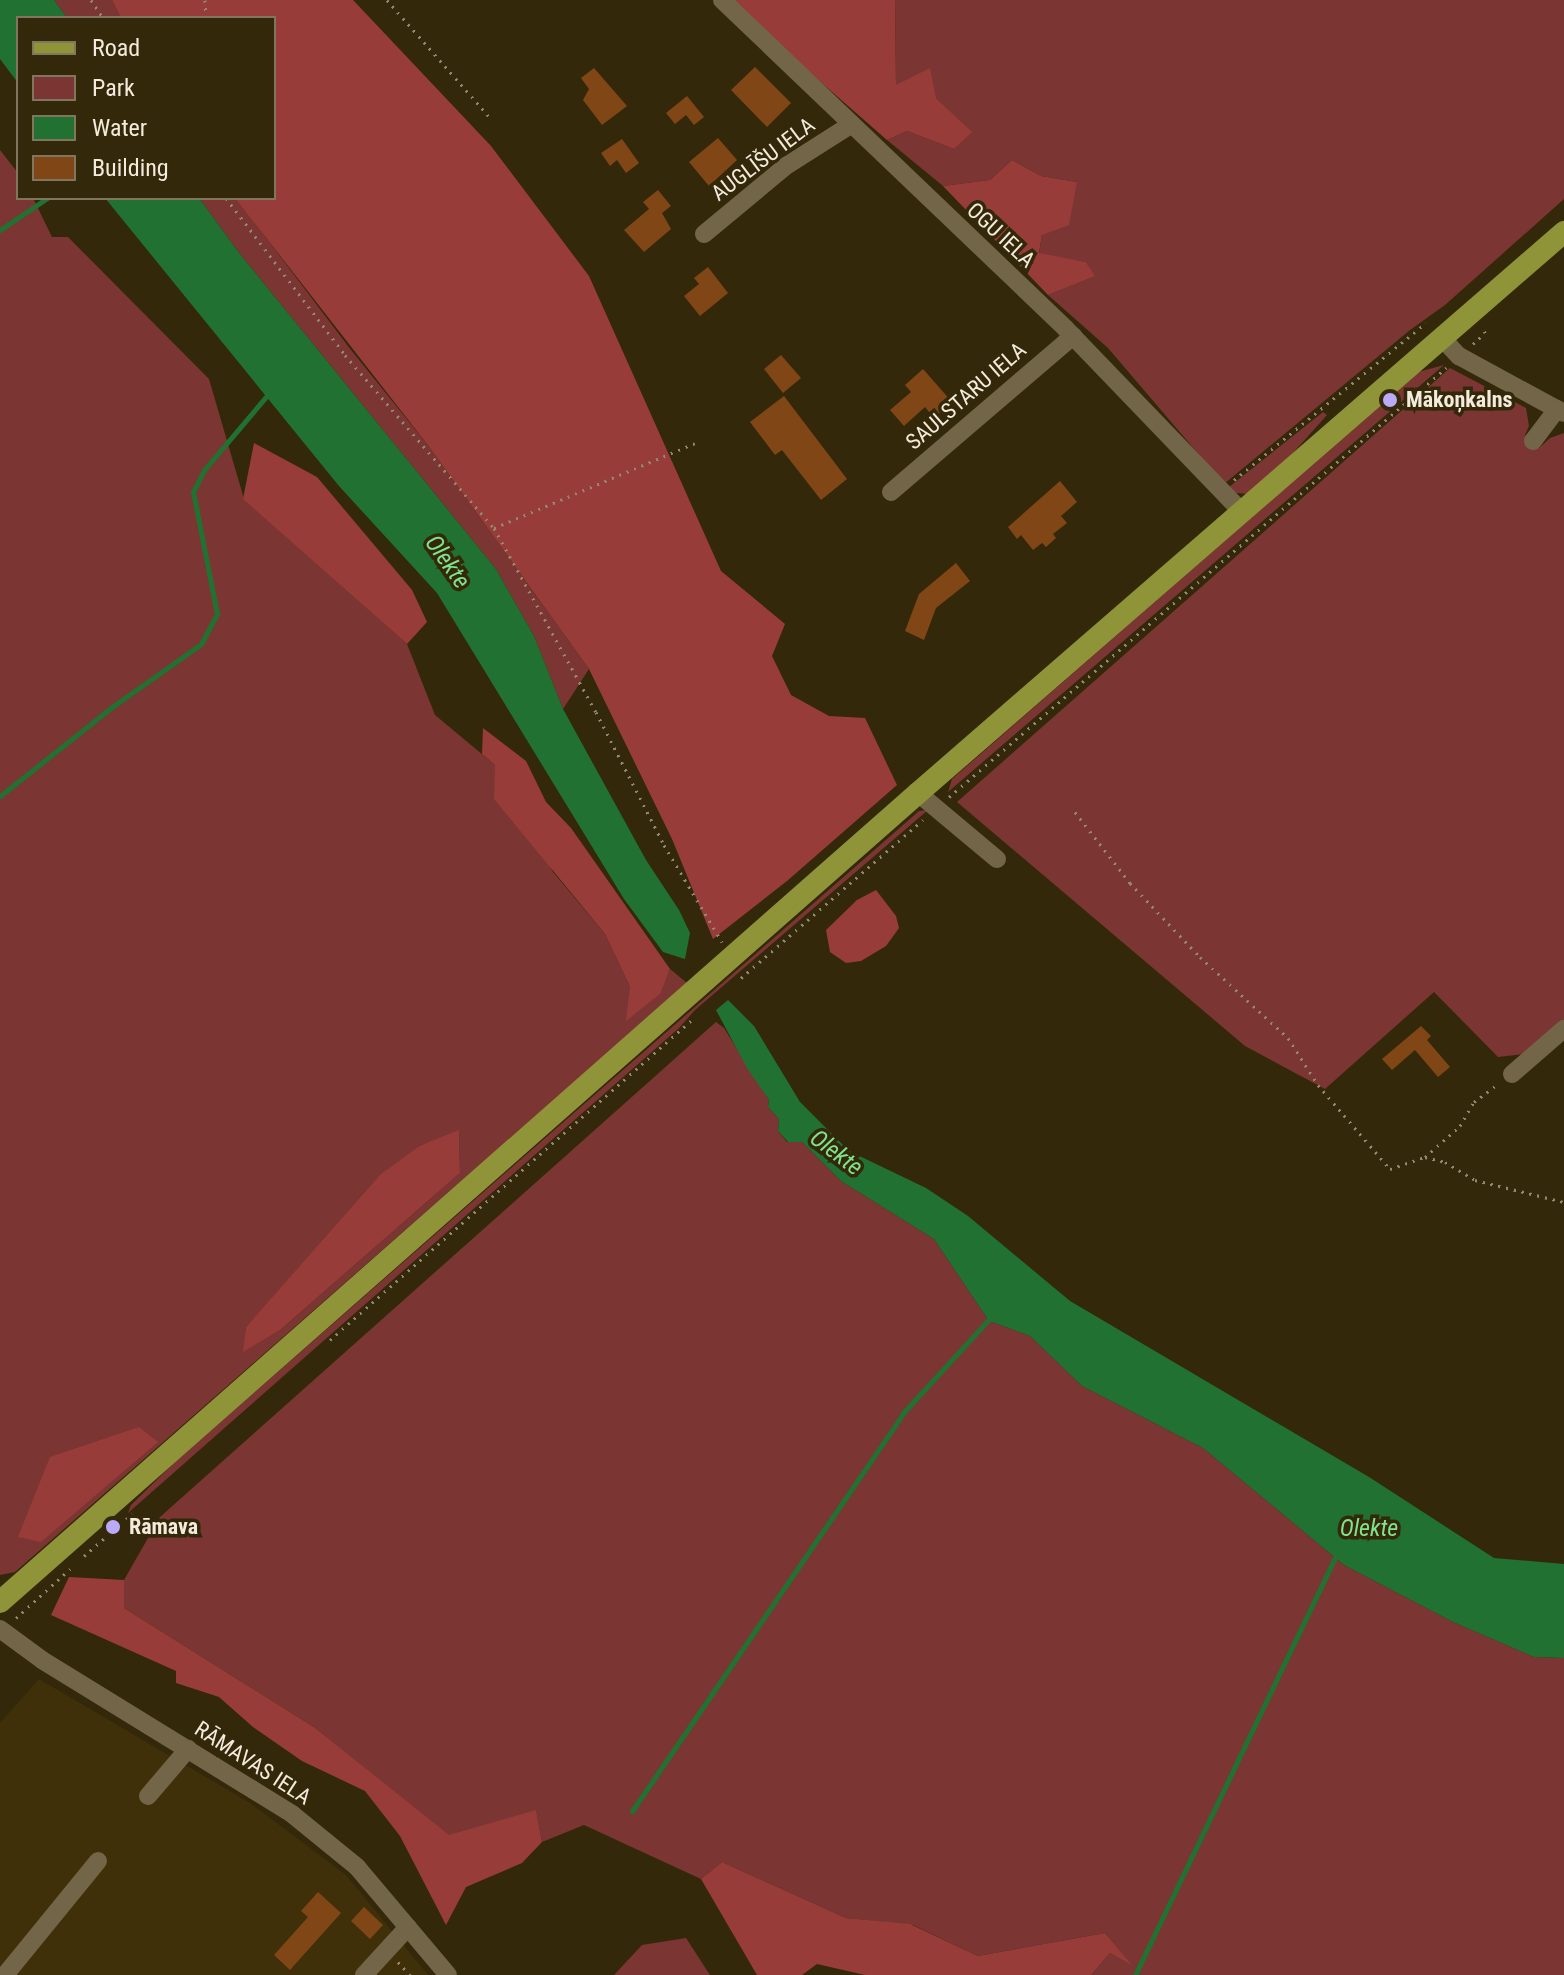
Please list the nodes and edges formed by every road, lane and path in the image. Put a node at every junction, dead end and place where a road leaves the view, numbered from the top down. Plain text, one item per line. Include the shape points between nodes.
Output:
1 (387, 0) edge
2 (722, 0) edge
3 (492, 120) dead end
4 (852, 124) junction
5 (228, 200) edge
6 (1564, 232) edge
7 (704, 234) dead end
8 (1471, 313) junction
9 (1435, 330) junction
10 (1073, 336) junction
11 (1459, 356) junction
12 (1561, 411) edge
13 (1533, 441) dead end
14 (695, 443) dead end
15 (1222, 490) junction
16 (891, 492) dead end
17 (1241, 511) junction
18 (494, 528) junction
19 (918, 793) junction
20 (1075, 812) dead end
21 (941, 814) junction
22 (997, 859) dead end
23 (734, 969) junction
24 (698, 1012) dead end
25 (1564, 1029) edge
26 (1512, 1074) joint
27 (1425, 1157) junction
28 (1564, 1202) edge
29 (328, 1342) dead end
30 (137, 1508) dead end
31 (83, 1557) dead end
32 (72, 1567) dead end
33 (0, 1602) edge
34 (5, 1626) edge
35 (188, 1749) junction
36 (148, 1796) dead end
37 (98, 1861) dead end
38 (408, 1927) junction
39 (0, 1970) edge
40 (4, 1975) edge
41 (364, 1975) edge
42 (448, 1975) edge

1 - 3 path
2 - 4 street, OGU IELA
4 - 7 street, AUGLĪŠU IELA via 786,166
4 - 10 street, OGU IELA
5 - 18 path via 345,355
6 - 8 main road
8 - 9 main road
8 - 11 path via 1485,333
9 - 11 street
9 - 15 path
9 - 17 main road
10 - 15 street, OGU IELA
10 - 16 street, SAULSTARU IELA
11 - 12 street
11 - 21 path
12 - 13 street
14 - 18 path
15 - 17 street, OGU IELA
17 - 19 main road
18 - 23 path
19 - 21 street
19 - 23 main road
20 - 27 path via 1130,883 1288,1038 1318,1085 1390,1169
21 - 22 street
21 - 23 path
23 - 33 main road
24 - 29 path via 685,1030
25 - 26 street
26 - 27 path via 1474,1102 1460,1126
27 - 28 path via 1475,1180
30 - 31 path
32 - 34 path
34 - 35 street, RĀMAVAS IELA via 42,1660
35 - 36 street
35 - 38 street, RĀMAVAS IELA via 292,1814 336,1849
37 - 40 street
38 - 41 street
38 - 42 street, RĀMAVAS IELA
39 - 40 street

